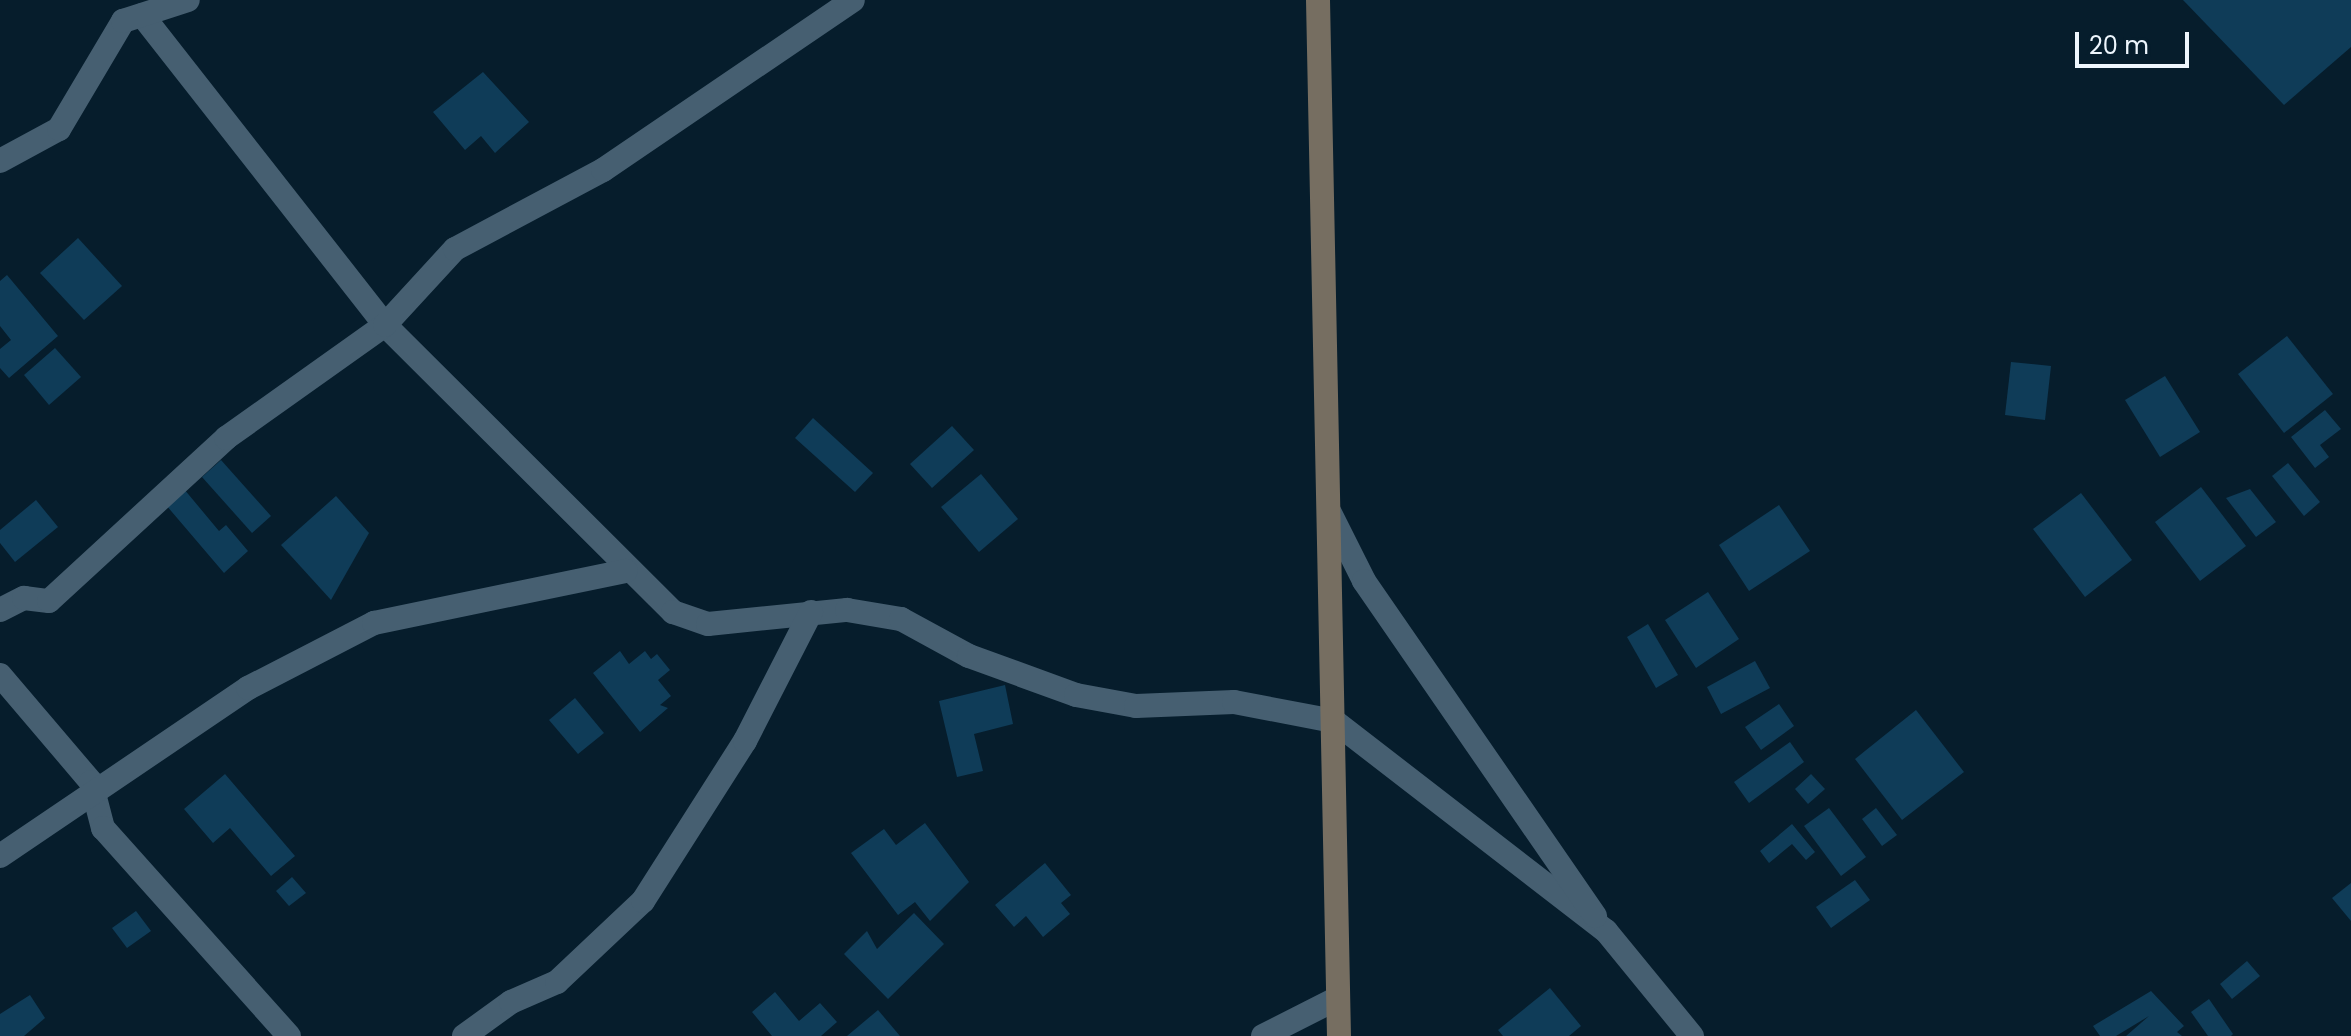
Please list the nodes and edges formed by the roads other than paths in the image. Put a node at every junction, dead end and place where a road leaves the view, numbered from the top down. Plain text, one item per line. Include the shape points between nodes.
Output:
1 (188, 0) edge
2 (853, 0) edge
3 (1318, 0) edge
4 (142, 15) junction
5 (0, 161) edge
6 (385, 325) junction
7 (1329, 511) junction
8 (626, 571) junction
9 (0, 610) edge
10 (811, 612) junction
11 (0, 675) edge
12 (1334, 721) junction
13 (95, 797) junction
14 (0, 856) edge
15 (1606, 931) junction
16 (1338, 998) junction
17 (289, 1036) edge
18 (464, 1036) edge
19 (1263, 1036) edge
20 (1339, 1036) edge
21 (1692, 1036) edge

1 - 4 street
2 - 6 street via 603,170 455,249
3 - 7 street
4 - 5 street via 123,21 59,129
4 - 6 street
6 - 8 street
6 - 9 street via 226,438 49,601 24,598
7 - 12 street
7 - 15 street via 1364,581
8 - 10 street via 690,621
8 - 13 street via 374,623 248,688
10 - 12 street via 901,619 993,666 1103,701 1136,706 1234,702
10 - 18 street via 745,741 643,901 557,982 511,1002
11 - 13 street via 91,782
12 - 15 street
12 - 16 street
13 - 14 street
13 - 17 street via 103,828
15 - 21 street
16 - 19 street
16 - 20 street

